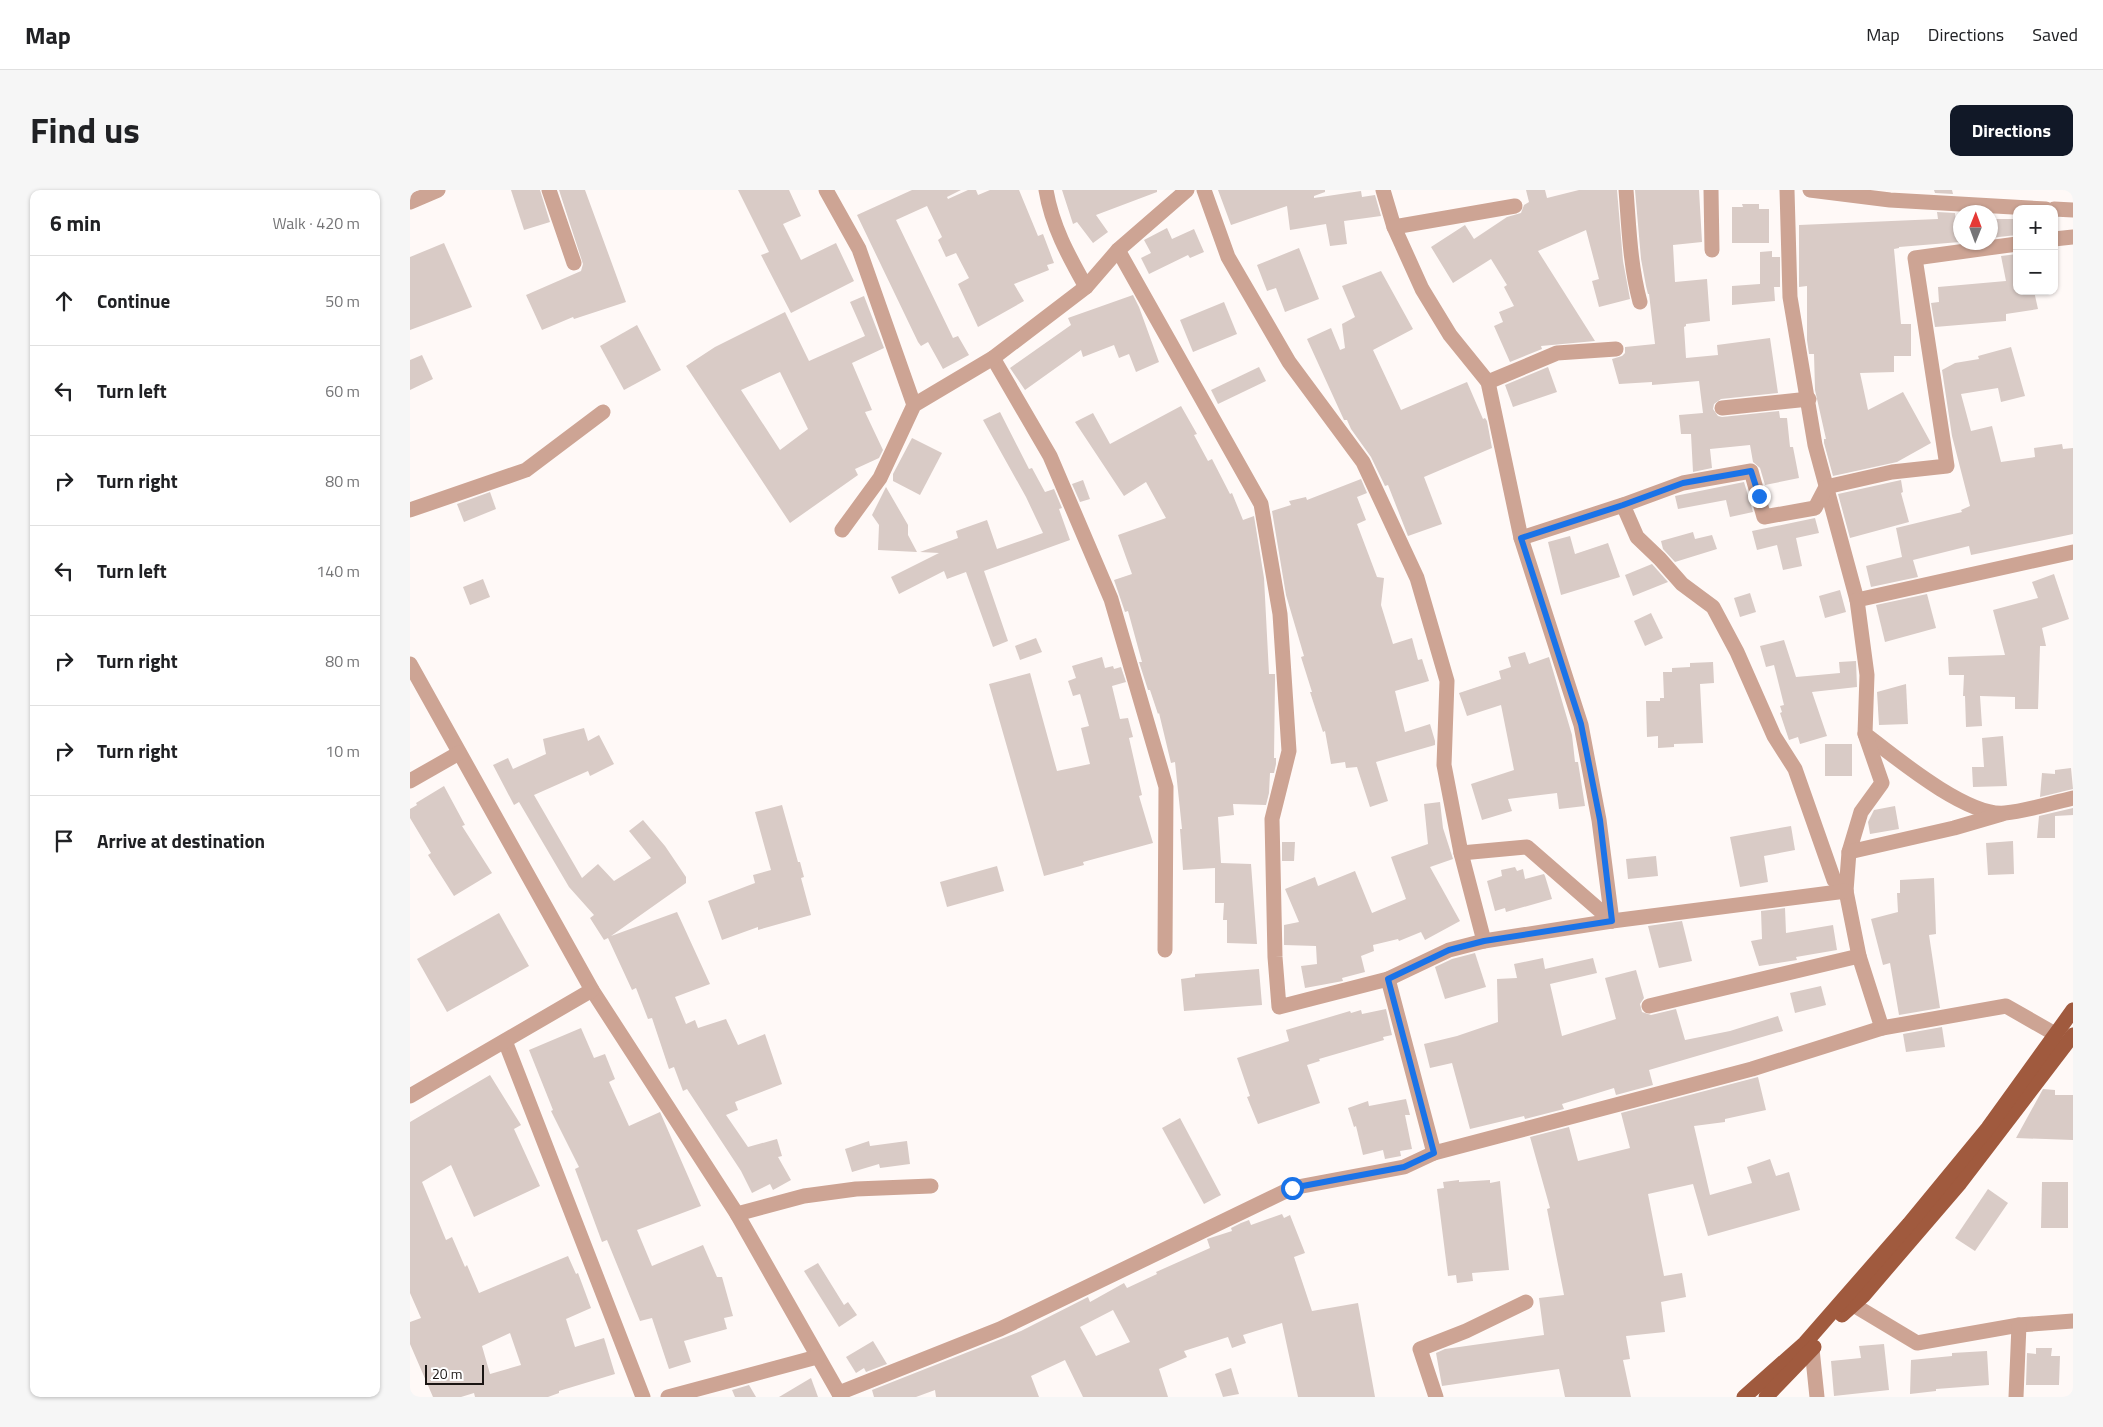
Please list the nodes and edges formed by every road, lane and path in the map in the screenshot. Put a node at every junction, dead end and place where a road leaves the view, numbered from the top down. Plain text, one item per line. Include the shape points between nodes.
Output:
1 (438, 190) edge
2 (549, 190) edge
3 (826, 190) edge
4 (1046, 190) edge
5 (1187, 190) edge
6 (1204, 190) edge
7 (1383, 190) edge
8 (1626, 190) edge
9 (1711, 190) edge
10 (1787, 190) edge
11 (1810, 190) edge
12 (1889, 195) edge
13 (410, 202) edge
14 (1515, 206) dead end
15 (2013, 206) edge
16 (2058, 209) edge
17 (2073, 210) edge
18 (1394, 227) junction
19 (2073, 237) edge
20 (2058, 239) edge
21 (2013, 245) edge
22 (1118, 250) junction
23 (1712, 250) dead end
24 (574, 263) dead end
25 (1086, 287) junction
26 (1640, 302) dead end
27 (1616, 349) dead end
28 (993, 358) junction
29 (1488, 382) junction
30 (1809, 398) junction
31 (914, 405) junction
32 (1722, 408) dead end
33 (603, 412) dead end
34 (1826, 487) junction
35 (1623, 505) junction
36 (410, 510) edge
37 (842, 530) dead end
38 (1521, 538) junction
39 (2073, 552) edge
40 (1857, 600) junction
41 (410, 664) edge
42 (1865, 734) junction
43 (459, 753) junction
44 (410, 781) edge
45 (2073, 798) edge
46 (2003, 813) junction
47 (1849, 852) junction
48 (1461, 853) junction
49 (1846, 891) junction
50 (1612, 921) junction
51 (1484, 941) junction
52 (1165, 950) dead end
53 (1859, 956) junction
54 (1388, 979) junction
55 (592, 990) junction
56 (1648, 1006) dead end
57 (2073, 1010) edge
58 (1882, 1028) junction
59 (2055, 1034) junction
60 (2073, 1035) edge
61 (505, 1040) junction
62 (410, 1096) edge
63 (1434, 1153) junction
64 (932, 1186) dead end
65 (737, 1214) junction
66 (1526, 1302) dead end
67 (1852, 1304) junction
68 (2073, 1321) edge
69 (2019, 1325) junction
70 (1812, 1349) junction
71 (817, 1357) junction
72 (840, 1395) edge
73 (643, 1397) edge
74 (668, 1397) edge
75 (1436, 1397) edge
76 (1744, 1397) edge
77 (1766, 1397) edge
78 (1817, 1397) edge
79 (2016, 1397) edge

1 - 13 street
2 - 24 street
3 - 31 street via 859,250
4 - 25 street via 1049,211 1061,243
5 - 22 street
6 - 48 street via 1228,257 1289,362 1362,462 1417,578 1447,681 1444,765
7 - 18 street
8 - 26 street via 1630,248
9 - 23 street
10 - 30 street via 1790,297
11 - 12 street
12 - 15 street
14 - 18 street
16 - 17 street
18 - 29 street via 1422,289 1450,335
19 - 20 street
21 - 34 street via 1915,258 1947,466 1892,472
22 - 25 street
22 - 54 street via 1261,504 1280,614 1289,751 1272,819 1279,1007
25 - 28 street
27 - 29 street via 1558,353
28 - 31 street
28 - 52 street via 1050,456 1111,599 1166,787
29 - 38 street
30 - 32 street
30 - 34 street via 1815,445
31 - 37 street via 880,478
33 - 36 street via 526,470
34 - 35 street via 1815,508 1764,517 1751,471 1683,483
34 - 40 street
35 - 38 street
35 - 49 street via 1636,537 1682,584 1713,607 1774,736 1795,769 1834,880
38 - 50 street via 1581,724 1600,820
39 - 40 street
40 - 42 street via 1866,675
41 - 43 street
42 - 46 street via 1929,781 1976,808
42 - 47 street via 1882,783 1861,812
43 - 44 street
43 - 55 street
45 - 46 street
46 - 47 street via 1954,828
47 - 49 street
48 - 50 street via 1527,847
48 - 51 street
49 - 50 street
49 - 53 street
50 - 51 street
51 - 54 street via 1449,950
53 - 56 street
53 - 58 street
54 - 63 street
55 - 61 street
55 - 65 street
57 - 59 main road
58 - 59 street via 2006,1006
58 - 63 street via 1752,1069
59 - 76 main road via 1988,1128 1909,1224 1805,1343
60 - 67 main road via 1960,1183 1863,1296
61 - 62 street
61 - 73 street
63 - 72 street via 1404,1167 1292,1188 1000,1329
64 - 65 street via 856,1189 804,1196
65 - 71 street
66 - 75 street via 1420,1349
67 - 69 street via 1917,1343
67 - 70 main road
68 - 69 street
69 - 79 street
70 - 77 main road
70 - 78 street
71 - 72 street
71 - 74 street

